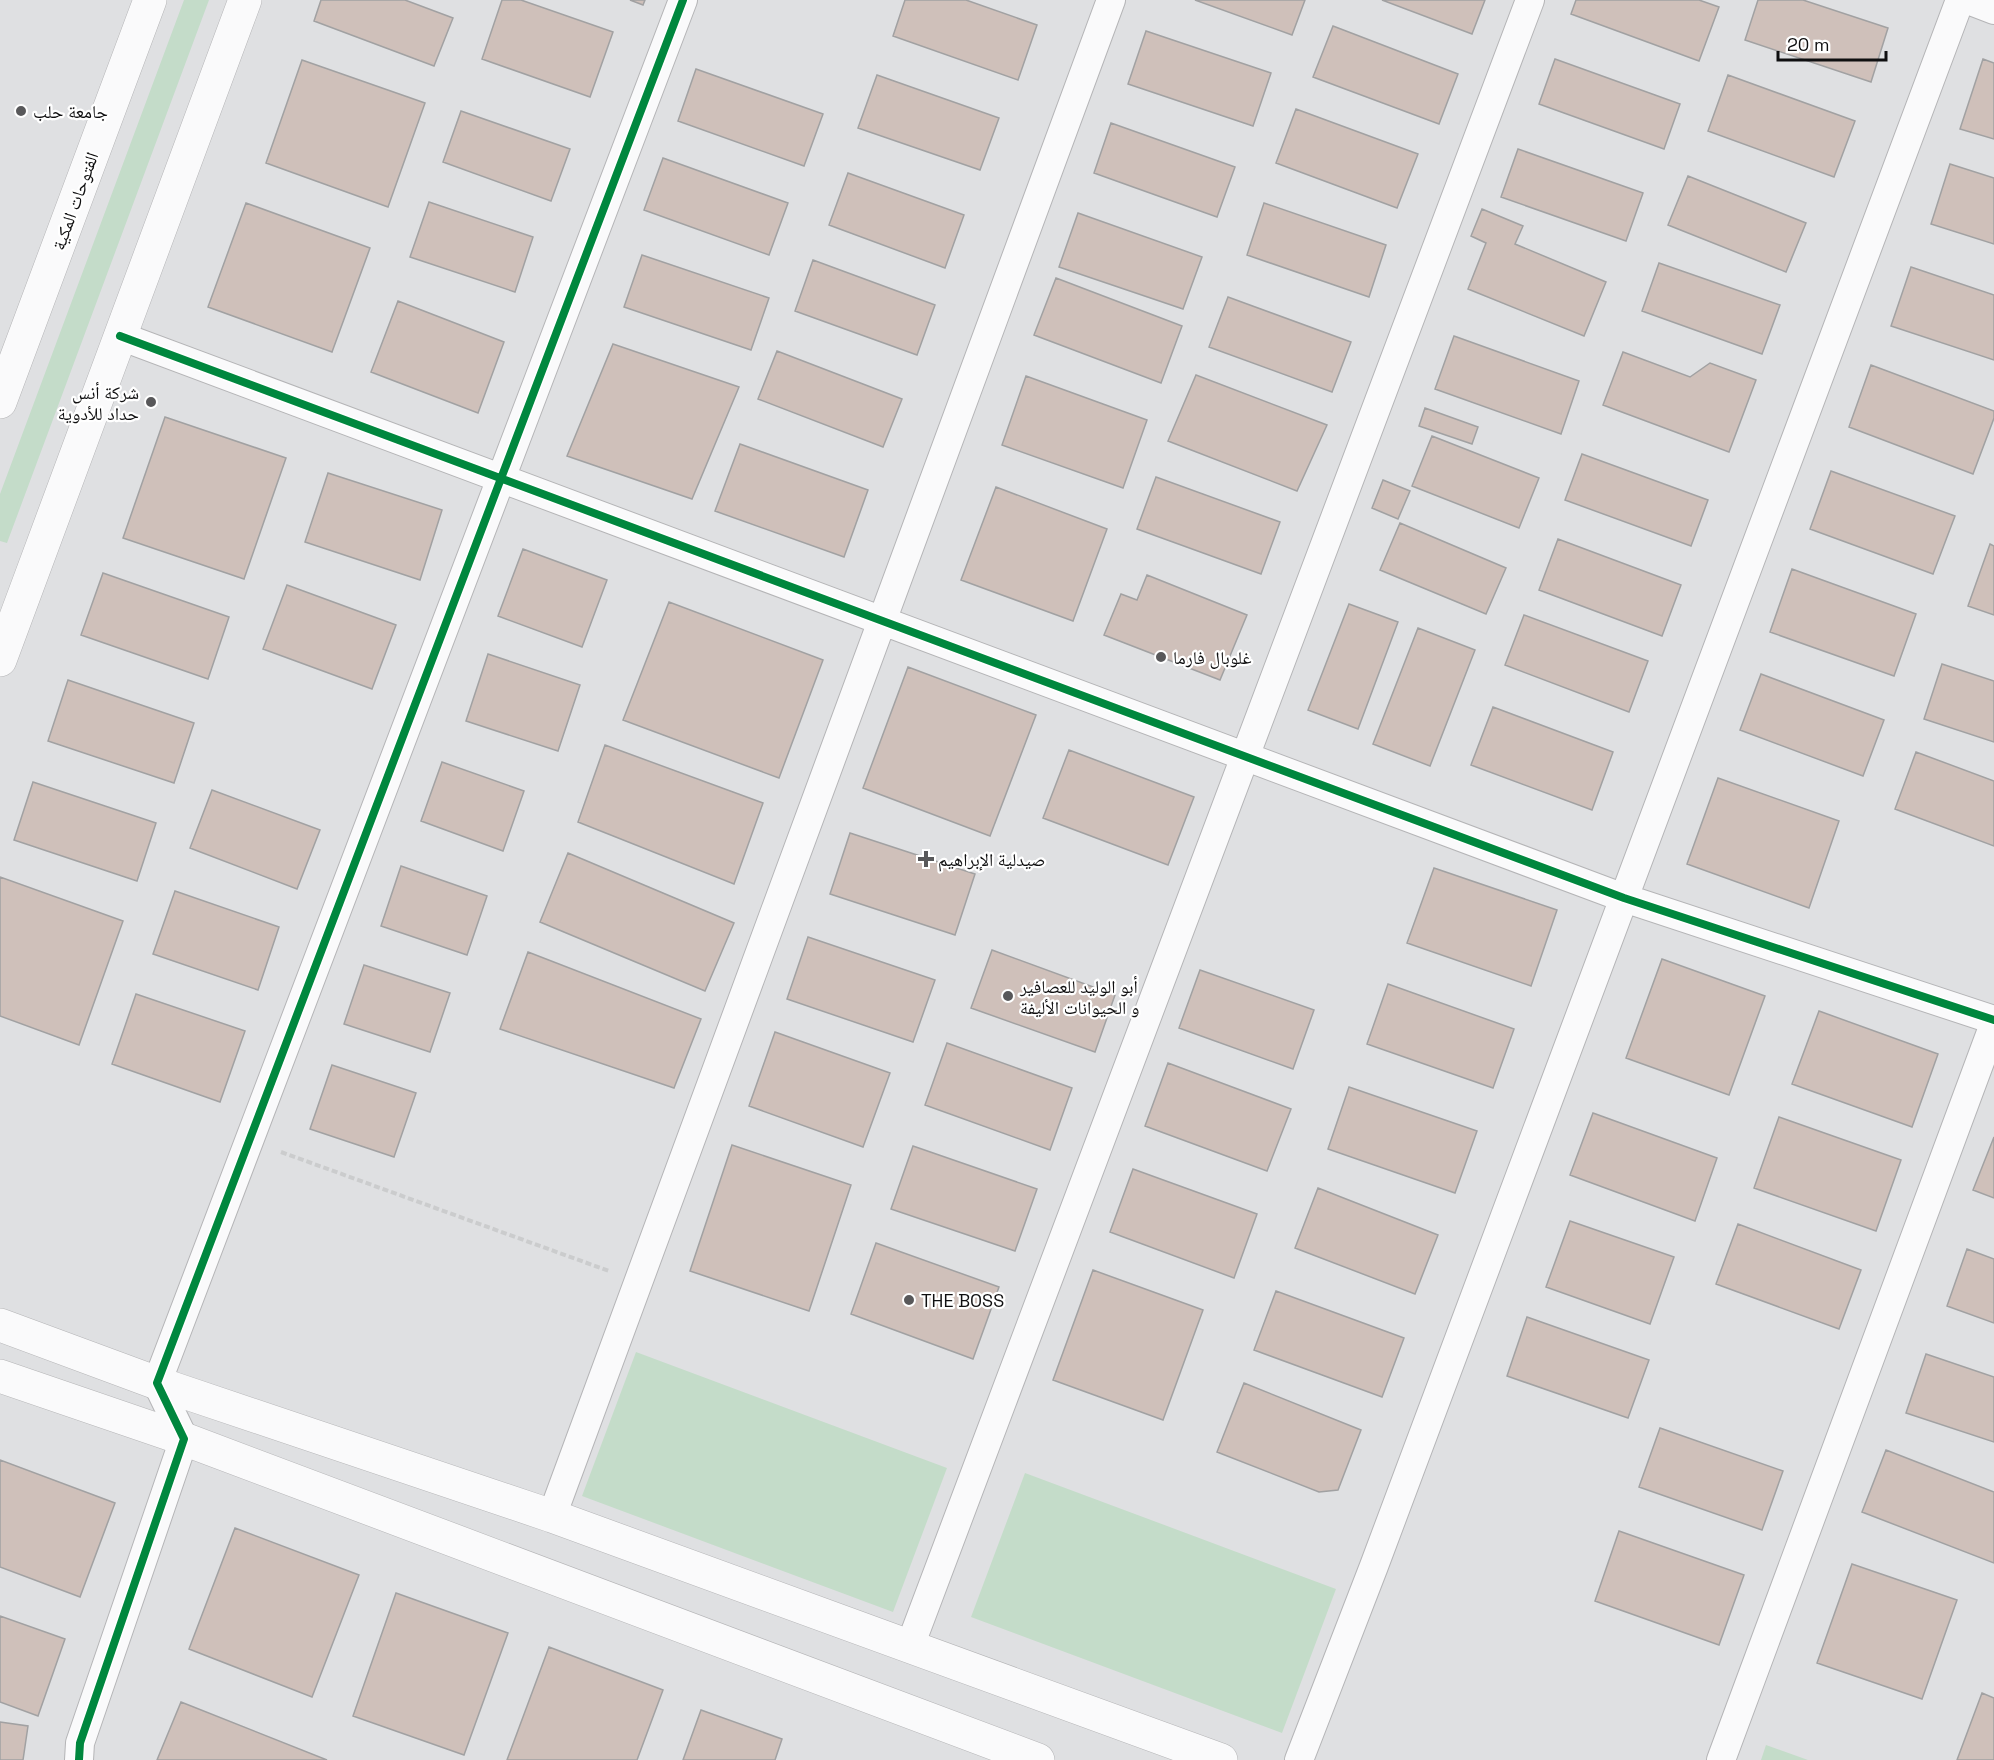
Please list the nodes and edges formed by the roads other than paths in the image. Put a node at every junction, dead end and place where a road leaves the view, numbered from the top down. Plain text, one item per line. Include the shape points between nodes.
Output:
1 (150, 0) edge
2 (245, 0) edge
3 (683, 0) edge
4 (1111, 0) edge
5 (1530, 0) edge
6 (1960, 0) edge
7 (1968, 0) edge
8 (1994, 10) edge
9 (120, 336) junction
10 (0, 402) edge
11 (501, 478) junction
12 (13, 585) edge
13 (882, 621) junction
14 (0, 660) edge
15 (1246, 757) junction
16 (1624, 898) junction
17 (1994, 1022) edge
18 (0, 1325) edge
19 (0, 1376) edge
20 (157, 1383) junction
21 (184, 1439) junction
22 (552, 1516) junction
23 (910, 1646) junction
24 (79, 1760) edge
25 (1038, 1760) edge
26 (1221, 1760) edge
27 (1299, 1760) edge
28 (1721, 1760) edge

1 - 10 street, الفتوحات المكية
2 - 9 street
3 - 11 street
4 - 13 street
5 - 15 street
6 - 16 street
7 - 8 street
9 - 11 street
9 - 12 street
11 - 13 street
11 - 20 street
12 - 14 street
13 - 15 street
13 - 22 street
15 - 16 street
15 - 23 street
16 - 17 street
16 - 27 street
17 - 28 street
18 - 20 street
19 - 21 street
20 - 21 street
20 - 22 street
21 - 24 street via 80,1743
21 - 25 street
22 - 23 street
23 - 26 street

